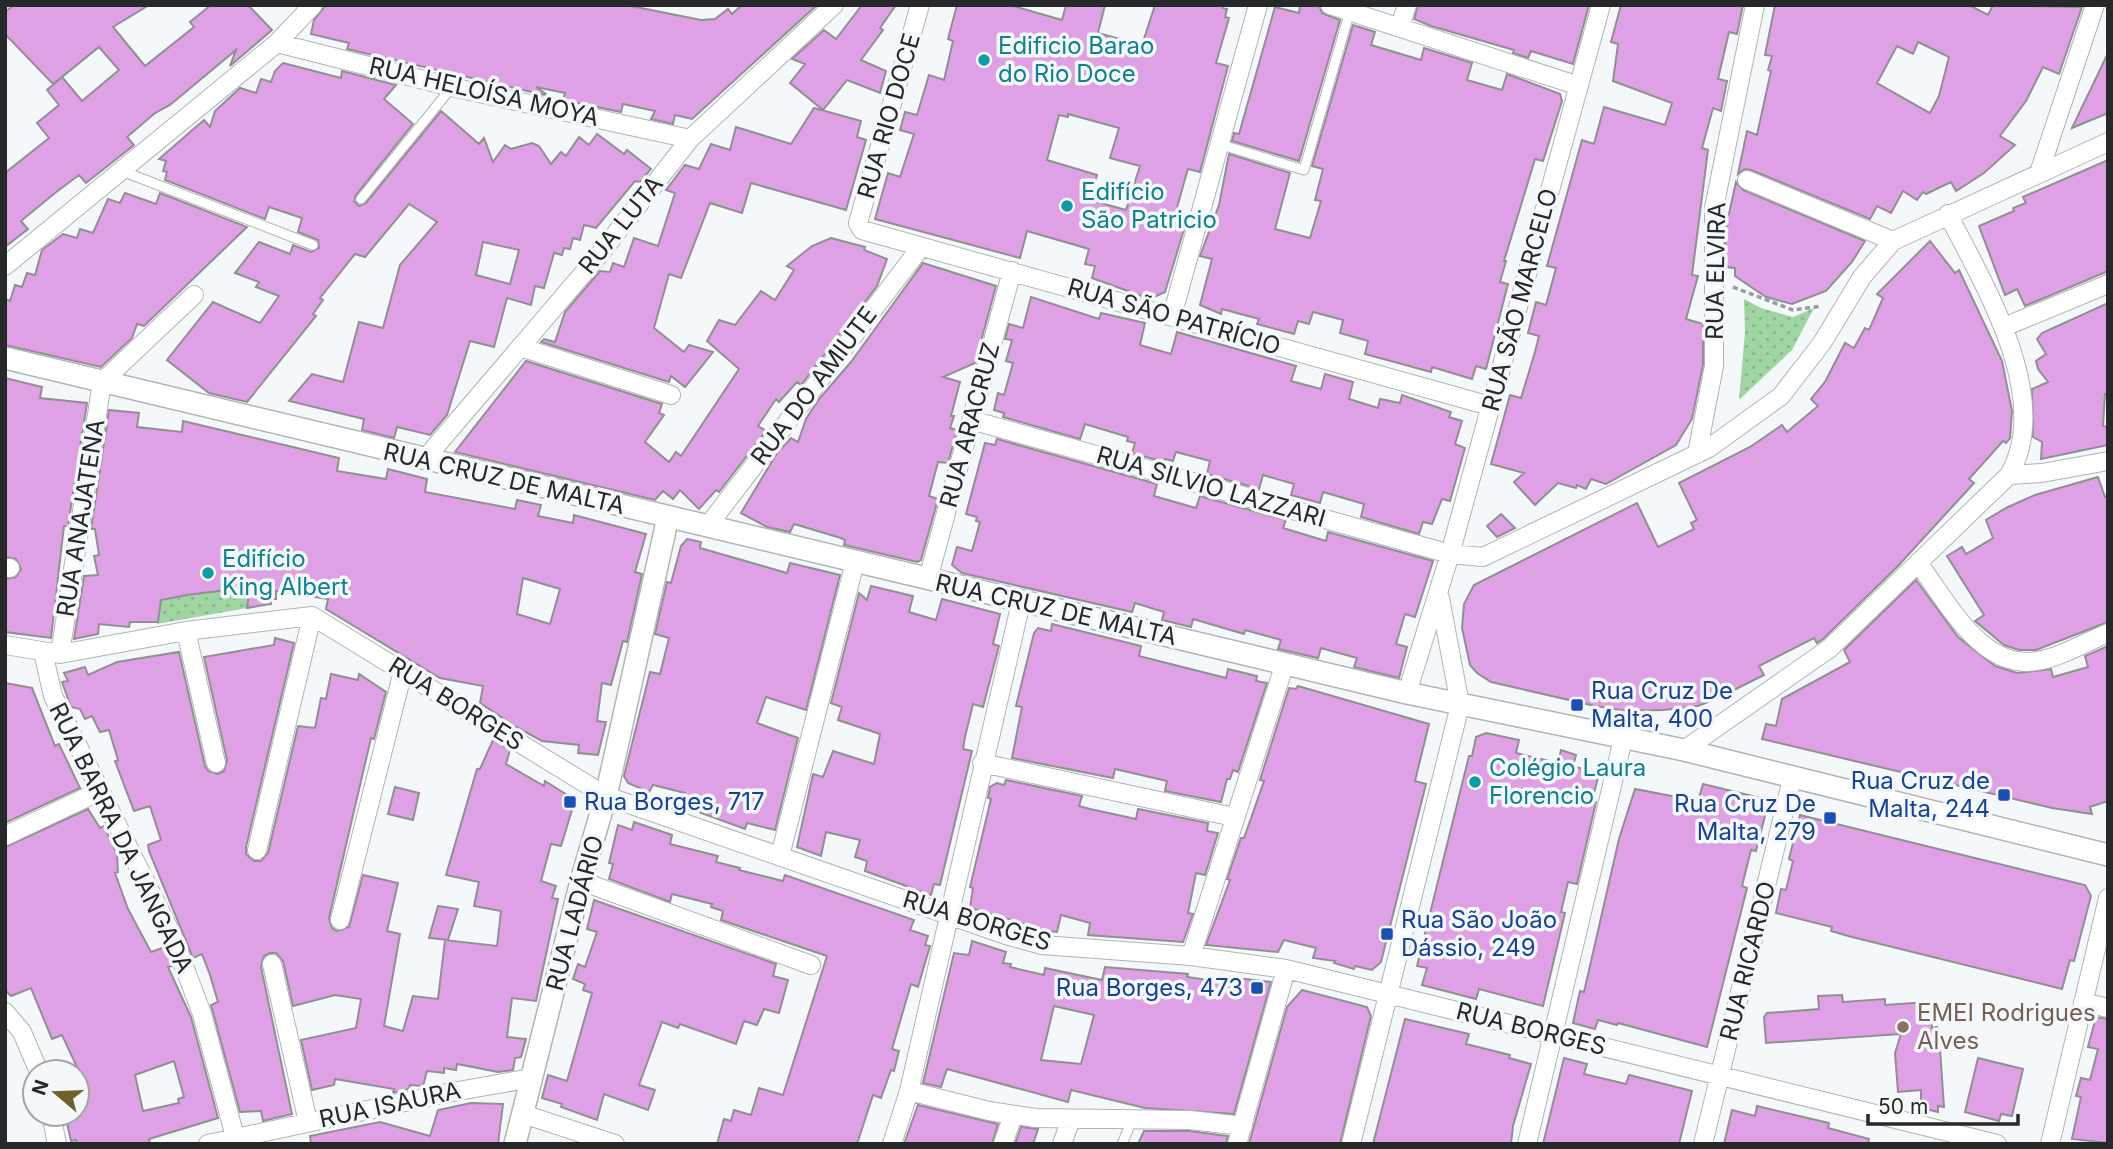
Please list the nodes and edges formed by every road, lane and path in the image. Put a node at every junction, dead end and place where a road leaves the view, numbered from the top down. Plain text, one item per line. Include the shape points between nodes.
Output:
1 (313, 5) edge
2 (834, 5) edge
3 (1258, 5) edge
4 (1330, 5) edge
5 (1407, 5) edge
6 (1601, 5) edge
7 (1755, 5) edge
8 (2095, 5) edge
9 (918, 7) edge
10 (1350, 11) junction
11 (1400, 27) junction
12 (277, 43) junction
13 (1578, 86) junction
14 (452, 87) junction
15 (690, 139) junction
16 (2108, 142) edge
17 (1219, 144) junction
18 (120, 170) junction
19 (2039, 173) junction
20 (1747, 180) dead end
21 (361, 199) dead end
22 (1948, 214) junction
23 (859, 227) joint
24 (1893, 241) junction
25 (313, 245) dead end
26 (921, 247) junction
27 (5, 266) edge
28 (1012, 271) junction
29 (1713, 276) junction
30 (2108, 284) edge
31 (194, 295) dead end
32 (1845, 302) junction
33 (1172, 316) junction
34 (2004, 327) junction
35 (520, 347) junction
36 (5, 358) edge
37 (102, 382) junction
38 (671, 395) dead end
39 (1490, 406) junction
40 (971, 419) junction
41 (1696, 454) junction
42 (424, 460) junction
43 (2108, 461) edge
44 (2009, 475) junction
45 (668, 517) junction
46 (707, 527) junction
47 (1450, 554) junction
48 (855, 562) junction
49 (1918, 563) junction
50 (928, 579) junction
51 (1439, 595) junction
52 (1021, 602) junction
53 (312, 616) junction
54 (186, 631) junction
55 (2108, 632) edge
56 (5, 645) edge
57 (51, 653) junction
58 (1285, 663) junction
59 (403, 671) junction
60 (1406, 693) junction
61 (1460, 705) junction
62 (1623, 739) junction
63 (1684, 750) junction
64 (982, 763) junction
65 (216, 764) dead end
66 (1792, 779) junction
67 (99, 792) junction
68 (606, 796) junction
69 (1234, 817) junction
70 (5, 836) edge
71 (257, 850) dead end
72 (2108, 855) edge
73 (780, 856) junction
74 (581, 881) junction
75 (2108, 898) edge
76 (950, 917) junction
77 (340, 920) dead end
78 (1191, 956) junction
79 (272, 964) dead end
80 (811, 965) dead end
81 (1286, 969) junction
82 (1390, 993) junction
83 (2082, 1002) junction
84 (2108, 1008) edge
85 (5, 1012) edge
86 (1554, 1034) junction
87 (33, 1058) edge
88 (1719, 1077) junction
89 (532, 1078) junction
90 (909, 1091) junction
91 (523, 1114) junction
92 (1013, 1115) junction
93 (1133, 1118) junction
94 (1071, 1119) junction
95 (309, 1122) junction
96 (1242, 1126) junction
97 (235, 1141) edge
98 (208, 1144) edge
99 (515, 1144) edge
100 (615, 1144) edge
101 (892, 1144) edge
102 (1003, 1144) edge
103 (1062, 1144) edge
104 (1122, 1144) edge
105 (1237, 1144) edge
106 (1351, 1144) edge
107 (1527, 1144) edge
108 (1703, 1144) edge
109 (1997, 1144) edge
110 (2050, 1144) edge

1 - 12 street
2 - 15 street, RUA LUTA
3 - 17 street
4 - 10 street
5 - 11 street
6 - 13 street, RUA SÃO MARCELO
7 - 29 street, RUA ELVIRA via 1714,208
8 - 19 street
9 - 23 street, RUA RIO DOCE
10 - 11 street
10 - 17 lane via 1307,167 1300,171
11 - 13 street
12 - 14 street, RUA HELOÍSA MOYA
12 - 18 street
13 - 39 street, RUA SÃO MARCELO
14 - 15 street, RUA HELOÍSA MOYA
14 - 21 lane
15 - 35 street, RUA LUTA
16 - 19 street
17 - 33 street
18 - 25 lane
18 - 27 street
19 - 22 street
20 - 24 street
22 - 24 street
22 - 34 street
23 - 26 street, RUA SÃO PATRÍCIO
24 - 32 street, RUA SILVIO LAZZARI
26 - 28 street, RUA SÃO PATRÍCIO
26 - 46 street, RUA DO AMIUTE
28 - 33 street, RUA SÃO PATRÍCIO
28 - 40 street, RUA ARACRUZ
29 - 32 path via 1793,310
29 - 41 street, RUA ELVIRA via 1714,366
30 - 34 street
31 - 37 street
32 - 41 street, RUA SILVIO LAZZARI via 1822,343 1782,396
33 - 39 street, RUA SÃO PATRÍCIO
34 - 44 street via 2021,391 2022,426 2016,463
35 - 38 street
35 - 42 street, RUA LUTA
36 - 37 street, RUA CRUZ DE MALTA
37 - 42 street, RUA CRUZ DE MALTA
37 - 57 street, RUA ANAJATENA
39 - 47 street, RUA SÃO MARCELO
40 - 47 street, RUA SILVIO LAZZARI
40 - 50 street, RUA ARACRUZ
41 - 47 street, RUA SILVIO LAZZARI via 1483,557
42 - 45 street, RUA CRUZ DE MALTA
43 - 44 street
44 - 49 street
45 - 46 street, RUA CRUZ DE MALTA
45 - 68 street, RUA LADÁRIO
46 - 48 street, RUA CRUZ DE MALTA
47 - 51 street, RUA SÃO MARCELO
48 - 50 street, RUA CRUZ DE MALTA
48 - 73 street
49 - 55 street via 1974,637 2001,655 2036,661
49 - 63 street via 1830,649
50 - 52 street, RUA CRUZ DE MALTA
51 - 60 street, RUA SÃO MARCELO
51 - 61 street, RUA SÃO MARCELO
52 - 58 street, RUA CRUZ DE MALTA
52 - 64 street
53 - 54 street
53 - 59 street, RUA BORGES
53 - 71 street
54 - 57 street
54 - 65 street
56 - 57 street
57 - 67 street, RUA BARRA DA JANGADA via 53,696
58 - 60 street, RUA CRUZ DE MALTA
58 - 69 street
59 - 68 street, RUA BORGES
59 - 77 street
60 - 61 street, RUA CRUZ DE MALTA
61 - 62 street, RUA CRUZ DE MALTA
61 - 82 street
62 - 63 street, RUA CRUZ DE MALTA
62 - 86 street
63 - 66 street, RUA CRUZ DE MALTA
64 - 69 street
64 - 76 street
66 - 72 street, RUA CRUZ DE MALTA
66 - 88 street, RUA RICARDO
67 - 70 street
67 - 97 street, RUA BARRA DA JANGADA via 173,937 202,1014
68 - 73 street, RUA BORGES
68 - 74 street, RUA LADÁRIO
69 - 78 street
73 - 76 street, RUA BORGES
74 - 80 street
74 - 89 street, RUA LADÁRIO
75 - 83 street
76 - 78 street, RUA BORGES via 1042,945
76 - 90 street
78 - 81 street, RUA BORGES
79 - 95 street
81 - 82 street, RUA BORGES
81 - 96 street
82 - 86 street, RUA BORGES
82 - 106 street
83 - 84 street
83 - 110 street
85 - 87 street via 22,1032
86 - 88 street, RUA BORGES
86 - 107 street
88 - 108 street, RUA RICARDO
88 - 109 street, RUA BORGES
89 - 91 street, RUA LADÁRIO
89 - 95 street, RUA ISAURA
90 - 92 street
90 - 101 street
91 - 99 street, RUA LADÁRIO
91 - 100 street
92 - 94 street
92 - 102 street
93 - 94 street
93 - 96 street
93 - 104 lane
94 - 103 street
95 - 97 street, RUA ISAURA
96 - 105 street
97 - 98 street, RUA ISAURA

